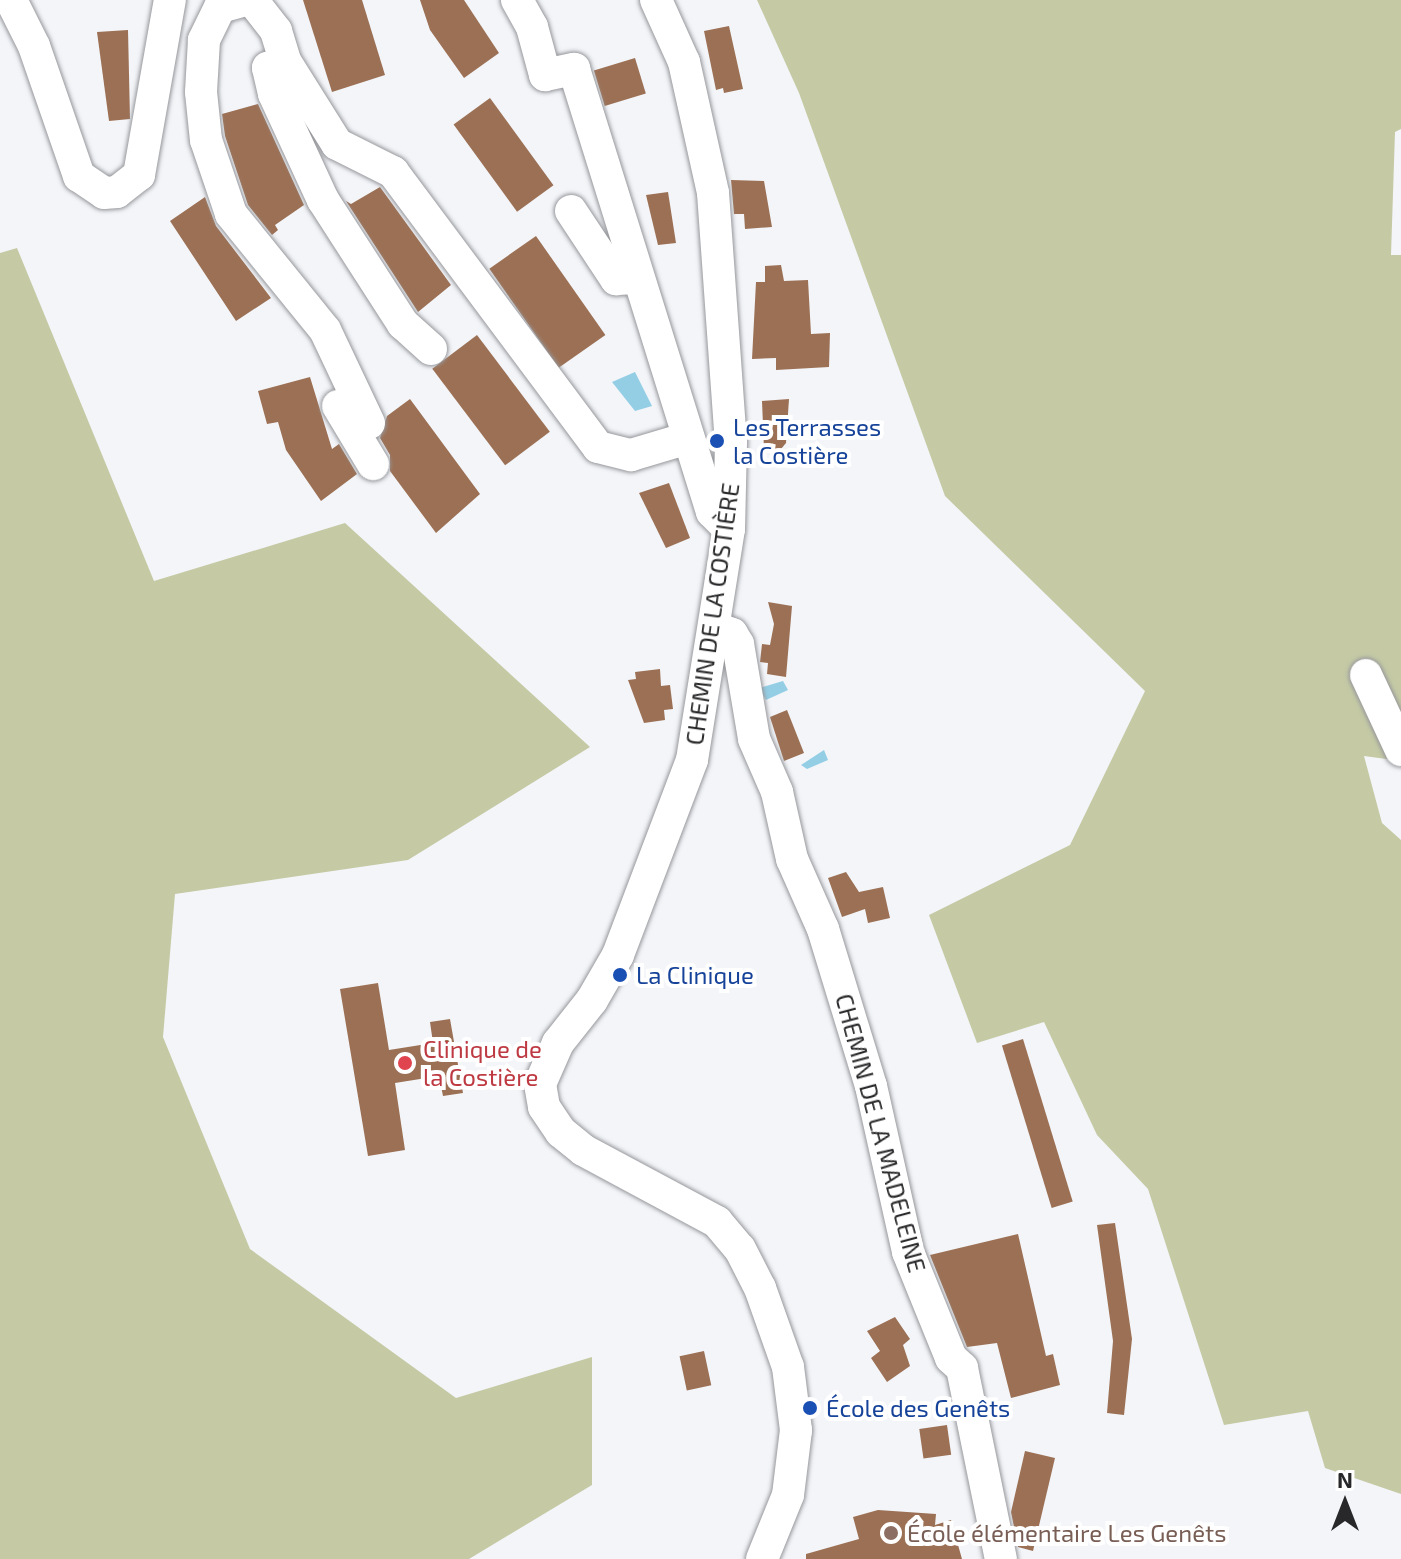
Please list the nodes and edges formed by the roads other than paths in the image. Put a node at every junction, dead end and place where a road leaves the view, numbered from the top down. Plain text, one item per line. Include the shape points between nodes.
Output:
1 (11, 0) edge
2 (170, 0) edge
3 (245, 0) edge
4 (252, 0) edge
5 (517, 0) edge
6 (656, 0) edge
7 (285, 61) junction
8 (571, 211) dead end
9 (637, 278) junction
10 (325, 330) junction
11 (431, 349) dead end
12 (369, 423) dead end
13 (688, 438) junction
14 (373, 464) dead end
15 (729, 529) junction
16 (715, 628) junction
17 (1366, 675) dead end
18 (1401, 750) edge
19 (762, 1559) edge
20 (1001, 1559) edge

1 - 2 street via 34,46 79,176 104,193 128,186 139,175
3 - 10 street via 220,7 204,40 201,92 206,140 231,214
4 - 7 street via 276,31
5 - 9 street via 532,27 545,75 574,69
6 - 15 street, CHEMIN DE LA COSTIÈRE via 684,62 713,193 731,442
7 - 11 street via 268,68 274,94 323,200 403,324
7 - 13 street via 337,144 393,172 584,434 598,447 631,455
8 - 9 street via 616,279
9 - 13 street
10 - 12 street
10 - 14 street via 330,387 347,426
13 - 15 street via 715,519
15 - 16 street, CHEMIN DE LA COSTIÈRE
16 - 19 street, CHEMIN DE LA COSTIÈRE via 696,745 669,824 618,955 558,1043 540,1084 544,1107 561,1132 583,1150 717,1222 740,1249 760,1288 788,1367 796,1430 788,1495
16 - 20 street, CHEMIN DE LA MADELEINE via 732,634 738,644 754,739 777,792 792,859 823,929 867,1072 908,1252 951,1358 962,1368
17 - 18 street

